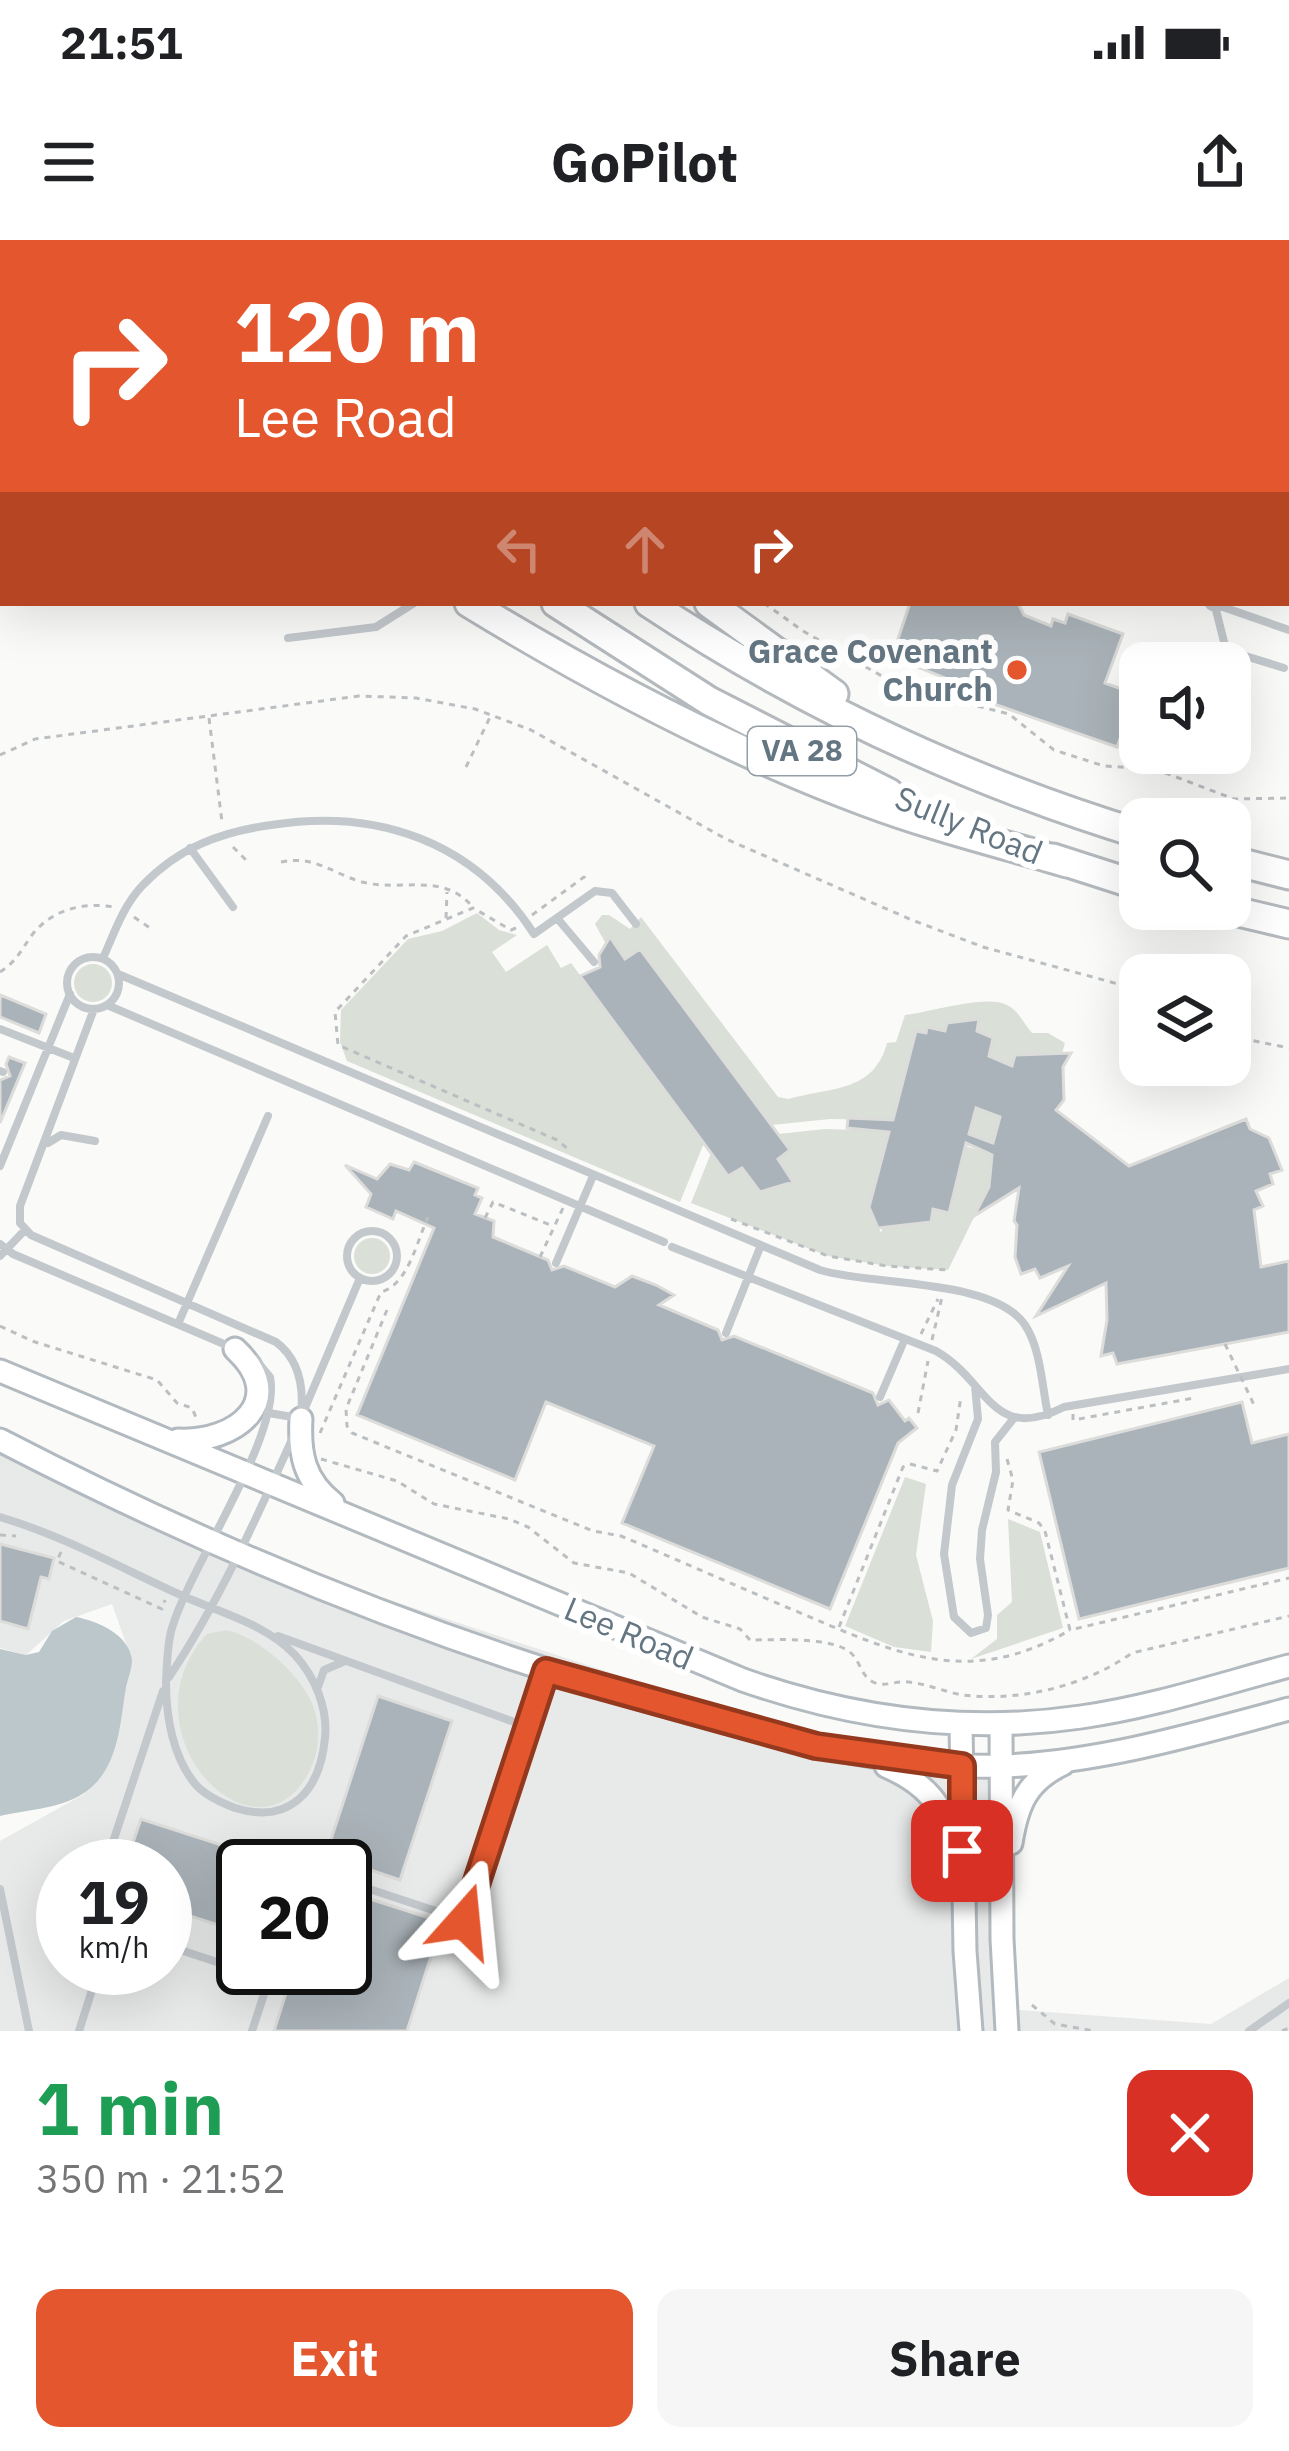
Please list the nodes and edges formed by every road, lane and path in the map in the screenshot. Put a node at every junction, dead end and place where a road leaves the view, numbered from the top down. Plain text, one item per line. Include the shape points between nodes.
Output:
1 (409, 606) edge
2 (474, 606) edge
3 (561, 606) edge
4 (654, 606) edge
5 (713, 606) edge
6 (768, 606) edge
7 (1214, 606) edge
8 (1219, 606) edge
9 (1289, 630) edge
10 (288, 638) dead end
11 (1224, 642) edge
12 (1251, 658) edge
13 (1284, 668) dead end
14 (491, 714) junction
15 (208, 716) junction
16 (0, 755) edge
17 (466, 767) dead end
18 (1012, 790) junction
19 (1289, 798) edge
20 (1119, 827) edge
21 (225, 834) junction
22 (190, 848) junction
23 (248, 862) dead end
24 (281, 862) dead end
25 (1067, 863) junction
26 (1251, 865) edge
27 (1289, 875) edge
28 (1119, 879) edge
29 (447, 890) junction
30 (595, 891) junction
31 (232, 907) dead end
32 (473, 908) junction
33 (124, 912) junction
34 (1251, 915) edge
35 (556, 918) junction
36 (445, 920) junction
37 (525, 920) junction
38 (1289, 923) edge
39 (636, 924) dead end
40 (150, 928) dead end
41 (103, 958) junction
42 (594, 962) dead end
43 (0, 972) edge
44 (118, 974) junction
45 (1119, 984) edge
46 (70, 994) junction
47 (107, 1005) junction
48 (94, 1009) junction
49 (0, 1029) edge
50 (1251, 1040) edge
51 (48, 1048) junction
52 (1289, 1048) edge
53 (74, 1058) junction
54 (268, 1115) dead end
55 (94, 1141) dead end
56 (43, 1148) junction
57 (569, 1150) dead end
58 (0, 1166) edge
59 (593, 1176) junction
60 (580, 1206) junction
61 (428, 1217) dead end
62 (485, 1218) dead end
63 (731, 1219) dead end
64 (554, 1226) dead end
65 (25, 1230) junction
66 (761, 1245) junction
67 (2, 1250) edge
68 (556, 1263) dead end
69 (948, 1270) dead end
70 (361, 1278) junction
71 (749, 1278) junction
72 (188, 1303) junction
73 (386, 1310) dead end
74 (178, 1324) junction
75 (0, 1326) edge
76 (726, 1333) dead end
77 (904, 1341) junction
78 (1225, 1344) dead end
79 (235, 1349) junction
80 (1289, 1370) edge
81 (0, 1371) edge
82 (975, 1384) junction
83 (961, 1396) dead end
84 (880, 1397) dead end
85 (1256, 1409) dead end
86 (269, 1413) junction
87 (1048, 1415) junction
88 (1014, 1418) junction
89 (301, 1419) junction
90 (204, 1424) dead end
91 (0, 1440) edge
92 (167, 1440) junction
93 (1009, 1448) dead end
94 (245, 1472) junction
95 (272, 1484) junction
96 (0, 1517) edge
97 (353, 1518) junction
98 (0, 1535) edge
99 (26, 1535) dead end
100 (212, 1539) junction
101 (50, 1544) dead end
102 (239, 1551) junction
103 (1289, 1578) edge
104 (167, 1598) dead end
105 (186, 1598) junction
106 (210, 1607) junction
107 (1289, 1616) edge
108 (838, 1628) junction
109 (1070, 1630) junction
110 (271, 1634) junction
111 (347, 1661) junction
112 (1289, 1666) edge
113 (546, 1671) junction
114 (166, 1682) junction
115 (318, 1694) junction
116 (1289, 1709) edge
117 (1001, 1724) junction
118 (961, 1725) junction
119 (528, 1727) junction
120 (858, 1754) junction
121 (1076, 1759) junction
122 (962, 1766) junction
123 (1002, 1766) junction
124 (114, 1839) edge
125 (0, 1889) edge
126 (372, 1890) edge
127 (964, 1930) junction
128 (1002, 1940) junction
129 (192, 1954) edge
130 (90, 1995) edge
131 (1289, 2003) edge
132 (1032, 2005) dead end
133 (1289, 2028) edge
134 (29, 2031) edge
135 (79, 2031) edge
136 (252, 2031) edge
137 (970, 2031) edge
138 (1007, 2031) edge
139 (1094, 2031) edge
140 (1249, 2031) edge
141 (1282, 2031) edge

1 - 10 lane via 376,627
2 - 25 highway via 644,705 822,785
3 - 25 highway, Sully Road / VA 28 via 772,736 916,805
4 - 18 highway, Sully Road / VA 28 via 801,692
5 - 18 highway via 840,698
6 - 19 path via 902,687 1009,714 1054,750 1104,766 1155,769 1234,799
7 - 11 lane
8 - 9 lane
12 - 13 lane
14 - 15 path via 378,696
14 - 17 path
14 - 45 path via 726,838 877,906
15 - 16 path via 35,739
15 - 21 path
18 - 20 highway, Sully Road / VA 28
21 - 22 lane
21 - 23 path
21 - 37 lane via 331,820 400,829 462,861
22 - 31 lane
22 - 33 lane via 141,886
24 - 29 path via 306,859 359,881
25 - 28 highway, Sully Road / VA 28
26 - 27 highway
29 - 32 path
29 - 36 path
30 - 35 lane
30 - 37 path via 584,877
30 - 39 lane via 612,893
32 - 36 path
32 - 37 path via 511,929
33 - 40 path
33 - 41 lane
33 - 43 path via 90,904 68,909
34 - 38 highway
35 - 37 lane via 534,934
35 - 42 lane
36 - 57 path via 406,937 335,1012 338,1046
41 - 44 lane
41 - 46 lane via 77,962
44 - 47 lane
44 - 59 lane
46 - 48 lane
46 - 51 lane
47 - 48 lane
47 - 60 lane
48 - 53 lane
49 - 51 lane
50 - 52 path
51 - 53 lane
51 - 58 lane
53 - 56 lane
54 - 72 lane
55 - 56 lane via 61,1135
56 - 65 lane via 20,1206
59 - 60 lane
59 - 66 lane
60 - 68 lane
60 - 71 lane
61 - 107 path via 401,1278 381,1292 316,1445 322,1460 397,1481 434,1504 529,1527 574,1563 629,1573 750,1640 840,1648 881,1684 970,1696 1038,1692 1132,1653
62 - 64 path via 493,1202
63 - 69 path via 828,1256
65 - 67 lane
65 - 72 lane
66 - 71 lane
66 - 87 lane via 832,1274 941,1287 1008,1309 1032,1340
67 - 74 lane
70 - 70 lane via 377,1281 394,1269 397,1253 386,1234 362,1233 350,1244 347,1259
70 - 89 lane
71 - 76 lane
71 - 77 lane
72 - 74 lane
72 - 89 lane via 286,1349 302,1386
73 - 108 path via 346,1408 352,1433
74 - 79 lane
75 - 90 path via 158,1380
77 - 82 lane via 952,1360
77 - 84 lane
78 - 85 path, bridge
79 - 86 lane via 270,1377
79 - 92 street via 259,1387 249,1416 209,1438
80 - 87 lane
81 - 92 street, Lee Road
82 - 88 lane
82 - 88 lane via 978,1419 952,1485 944,1554 954,1617 971,1633 986,1628 988,1615 980,1558 993,1450
83 - 108 path via 937,1471 903,1467
86 - 89 lane
86 - 94 lane
87 - 88 lane
89 - 95 lane
89 - 97 street via 305,1471
91 - 100 street, Lee Road
92 - 94 street, Lee Road
93 - 109 path via 1008,1510 1045,1531
94 - 95 street, Lee Road
94 - 100 lane
95 - 97 street, Lee Road
95 - 102 lane
96 - 105 lane
97 - 118 street, Lee Road via 785,1695
98 - 99 path
100 - 102 street, Lee Road
100 - 105 lane
101 - 104 path via 62,1550 57,1561 161,1609
102 - 106 lane
102 - 113 street, Lee Road
103 - 109 path
105 - 106 lane
105 - 114 lane via 171,1630
106 - 110 lane
106 - 114 lane
108 - 109 path via 908,1657 977,1663 1035,1651
110 - 111 lane
110 - 115 lane via 303,1665
111 - 115 lane via 324,1670
111 - 119 lane
112 - 117 street, Lee Road via 1121,1709
113 - 119 lane
113 - 120 street, Lee Road
114 - 115 lane via 170,1729 194,1784 224,1804 260,1813 289,1806 310,1789 326,1727
114 - 124 lane
116 - 121 street, Lee Road
117 - 118 street, Lee Road
117 - 123 street
118 - 122 street
119 - 126 lane via 464,1921
120 - 122 street, Lee Road
120 - 127 street via 912,1778 942,1808
121 - 123 street, Lee Road
121 - 128 street via 1024,1795
122 - 123 street, Lee Road
122 - 127 street
123 - 128 street
125 - 134 lane
127 - 137 street
128 - 138 street
129 - 136 lane via 269,1979
130 - 135 lane
131 - 140 lane
132 - 139 path via 1054,2024
133 - 141 path

